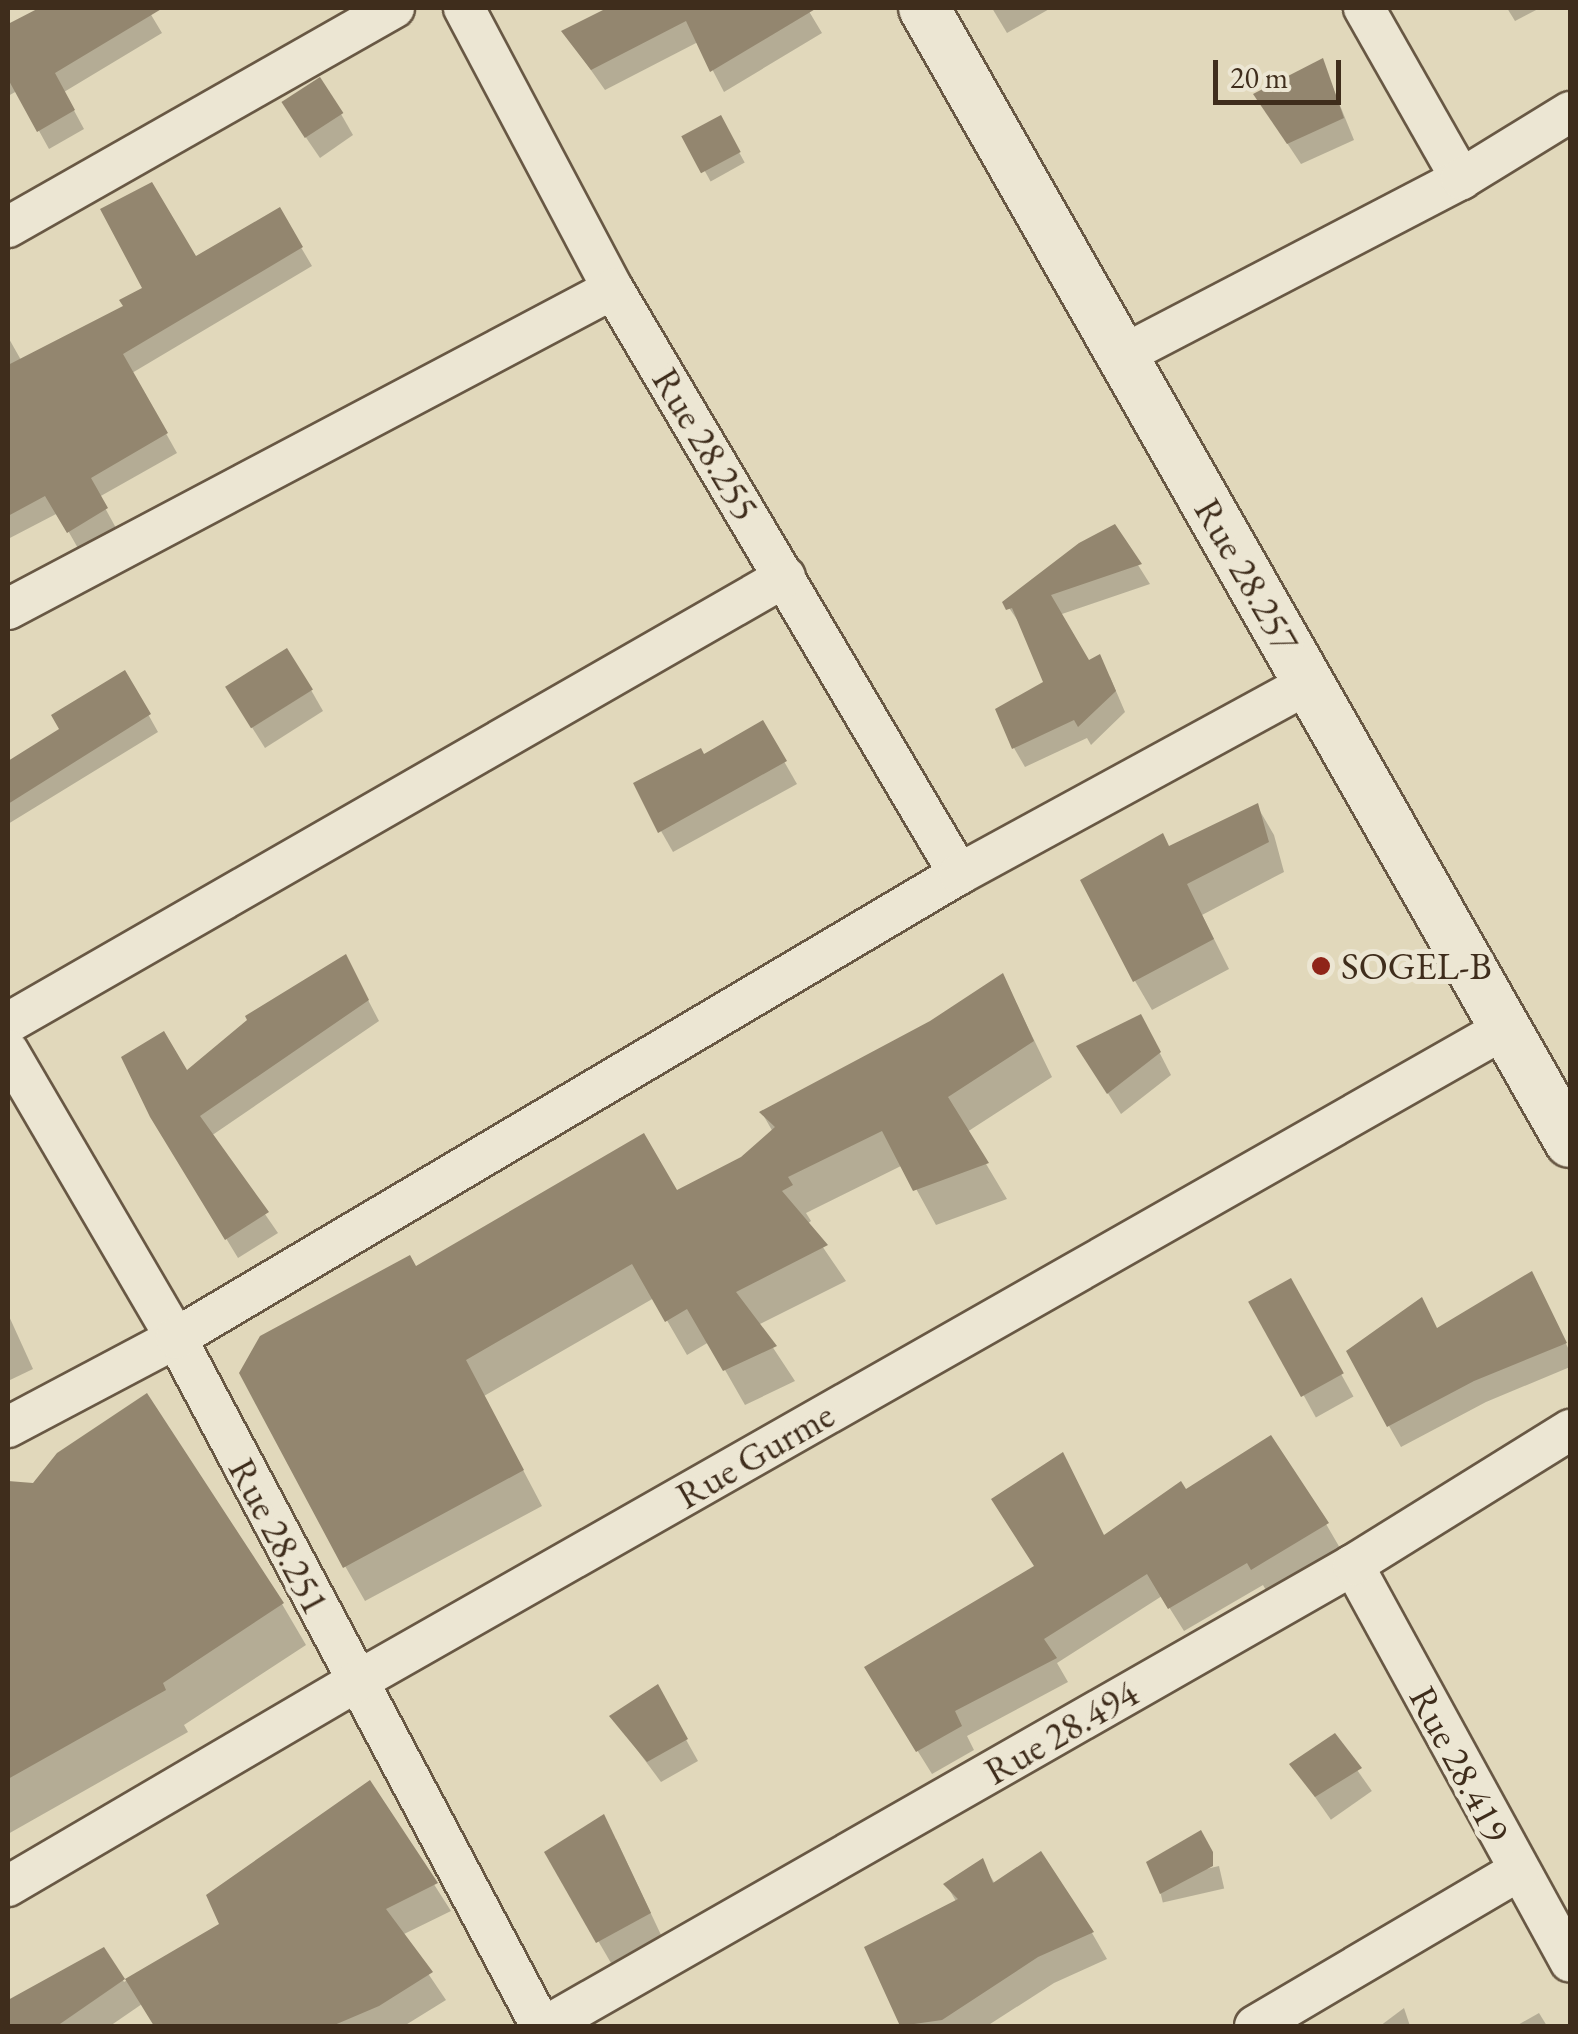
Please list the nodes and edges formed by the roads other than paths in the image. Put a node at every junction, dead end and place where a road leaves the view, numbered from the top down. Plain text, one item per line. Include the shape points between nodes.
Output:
1 (394, 8) edge
2 (464, 8) edge
3 (924, 8) edge
4 (1364, 8) edge
5 (1570, 112) edge
6 (1461, 179) junction
7 (8, 227) edge
8 (613, 289) junction
9 (1123, 355) junction
10 (785, 577) junction
11 (8, 609) edge
12 (1309, 683) junction
13 (958, 874) junction
14 (8, 1023) edge
15 (1506, 1028) junction
16 (8, 1050) edge
17 (1570, 1142) edge
18 (176, 1338) junction
19 (8, 1426) edge
20 (1570, 1430) edge
21 (1352, 1566) junction
22 (356, 1682) junction
23 (1518, 1871) junction
24 (8, 1886) edge
25 (1570, 1961) edge
26 (544, 2026) edge
27 (1255, 2026) edge

1 - 7 street
2 - 8 street, Rue 28.255
3 - 9 street, Rue 28.257
4 - 6 street
5 - 6 street
6 - 9 street
8 - 10 street, Rue 28.255
8 - 11 street
9 - 12 street, Rue 28.257
10 - 13 street, Rue 28.255
10 - 14 street
12 - 13 street
12 - 15 street, Rue 28.257
13 - 18 street
15 - 17 street, Rue 28.257
15 - 22 street, Rue Gurme
16 - 18 street, Rue 28.251
18 - 19 street
18 - 22 street, Rue 28.251
20 - 21 street, Rue 28.494
21 - 23 street, Rue 28.419
21 - 26 street, Rue 28.494
22 - 24 street, Rue Gurme
22 - 26 street, Rue 28.251
23 - 25 street, Rue 28.419
23 - 27 street

